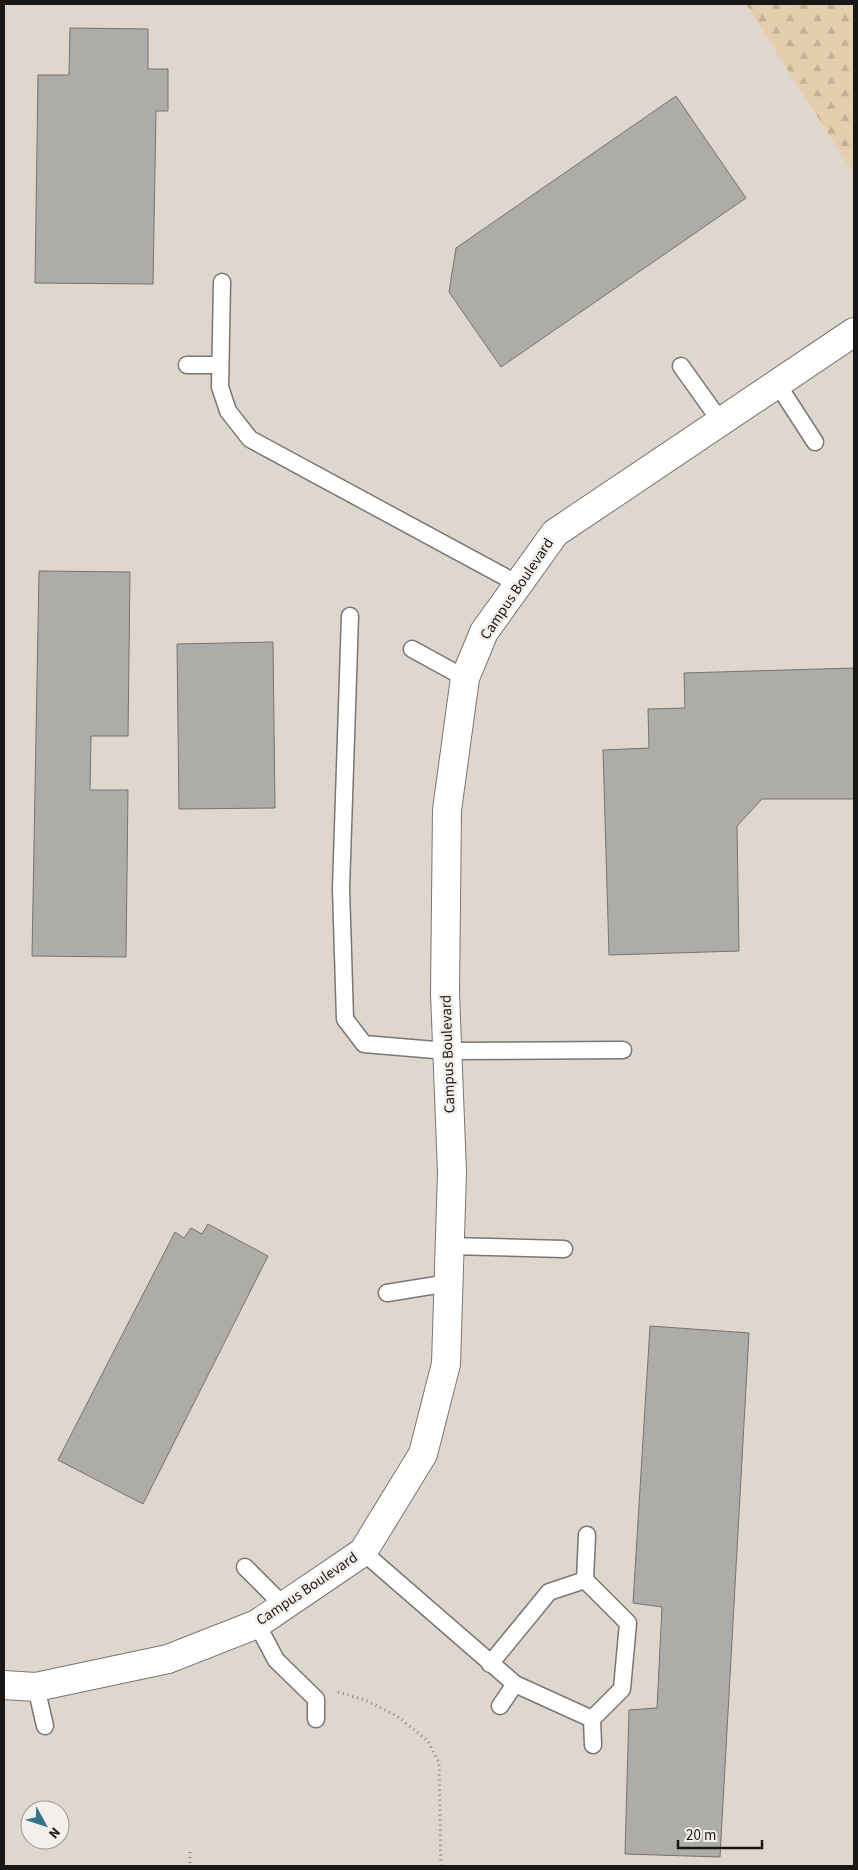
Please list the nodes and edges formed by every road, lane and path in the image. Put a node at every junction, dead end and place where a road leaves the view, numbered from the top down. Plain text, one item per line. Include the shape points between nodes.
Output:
1 (222, 282) dead end
2 (854, 332) edge
3 (187, 365) dead end
4 (220, 365) junction
5 (681, 366) dead end
6 (778, 385) junction
7 (721, 422) junction
8 (815, 442) dead end
9 (518, 584) junction
10 (350, 616) dead end
11 (412, 649) dead end
12 (465, 678) junction
13 (623, 1050) dead end
14 (447, 1051) junction
15 (450, 1246) junction
16 (564, 1249) dead end
17 (449, 1284) junction
18 (387, 1292) dead end
19 (587, 1536) dead end
20 (363, 1552) junction
21 (245, 1567) dead end
22 (585, 1580) junction
23 (284, 1606) junction
24 (258, 1624) junction
25 (490, 1664) junction
26 (515, 1684) junction
27 (4, 1685) edge
28 (36, 1686) junction
29 (316, 1699) junction
30 (500, 1706) dead end
31 (316, 1719) dead end
32 (592, 1719) junction
33 (45, 1726) dead end
34 (593, 1745) dead end
35 (190, 1852) dead end
36 (190, 1866) edge
37 (441, 1866) edge

1 - 4 lane
2 - 6 street, Campus Boulevard
3 - 4 lane
4 - 9 lane via 220,387 228,411 250,438
5 - 7 lane
6 - 7 street, Campus Boulevard
6 - 8 lane
7 - 9 street, Campus Boulevard via 555,533
9 - 12 street, Campus Boulevard via 484,632
10 - 14 lane via 341,888 345,1019 364,1044
11 - 12 lane
12 - 14 street, Campus Boulevard via 447,810
13 - 14 lane
14 - 15 street, Campus Boulevard via 452,1172
15 - 16 lane
15 - 17 street, Campus Boulevard
17 - 18 lane
17 - 20 street, Campus Boulevard via 446,1364 423,1454
19 - 22 lane
20 - 23 street, Campus Boulevard
20 - 25 lane
21 - 23 lane
22 - 25 lane via 549,1592
22 - 32 lane via 628,1623 622,1689
23 - 24 street, Campus Boulevard
24 - 28 street, Campus Boulevard via 168,1659
24 - 29 lane via 276,1660
25 - 26 lane
26 - 30 lane
26 - 32 lane
27 - 28 street, Campus Boulevard
28 - 33 lane
29 - 31 lane
29 - 37 path via 335,1692 365,1700 397,1716 428,1741 439,1763
32 - 34 lane
35 - 36 path

